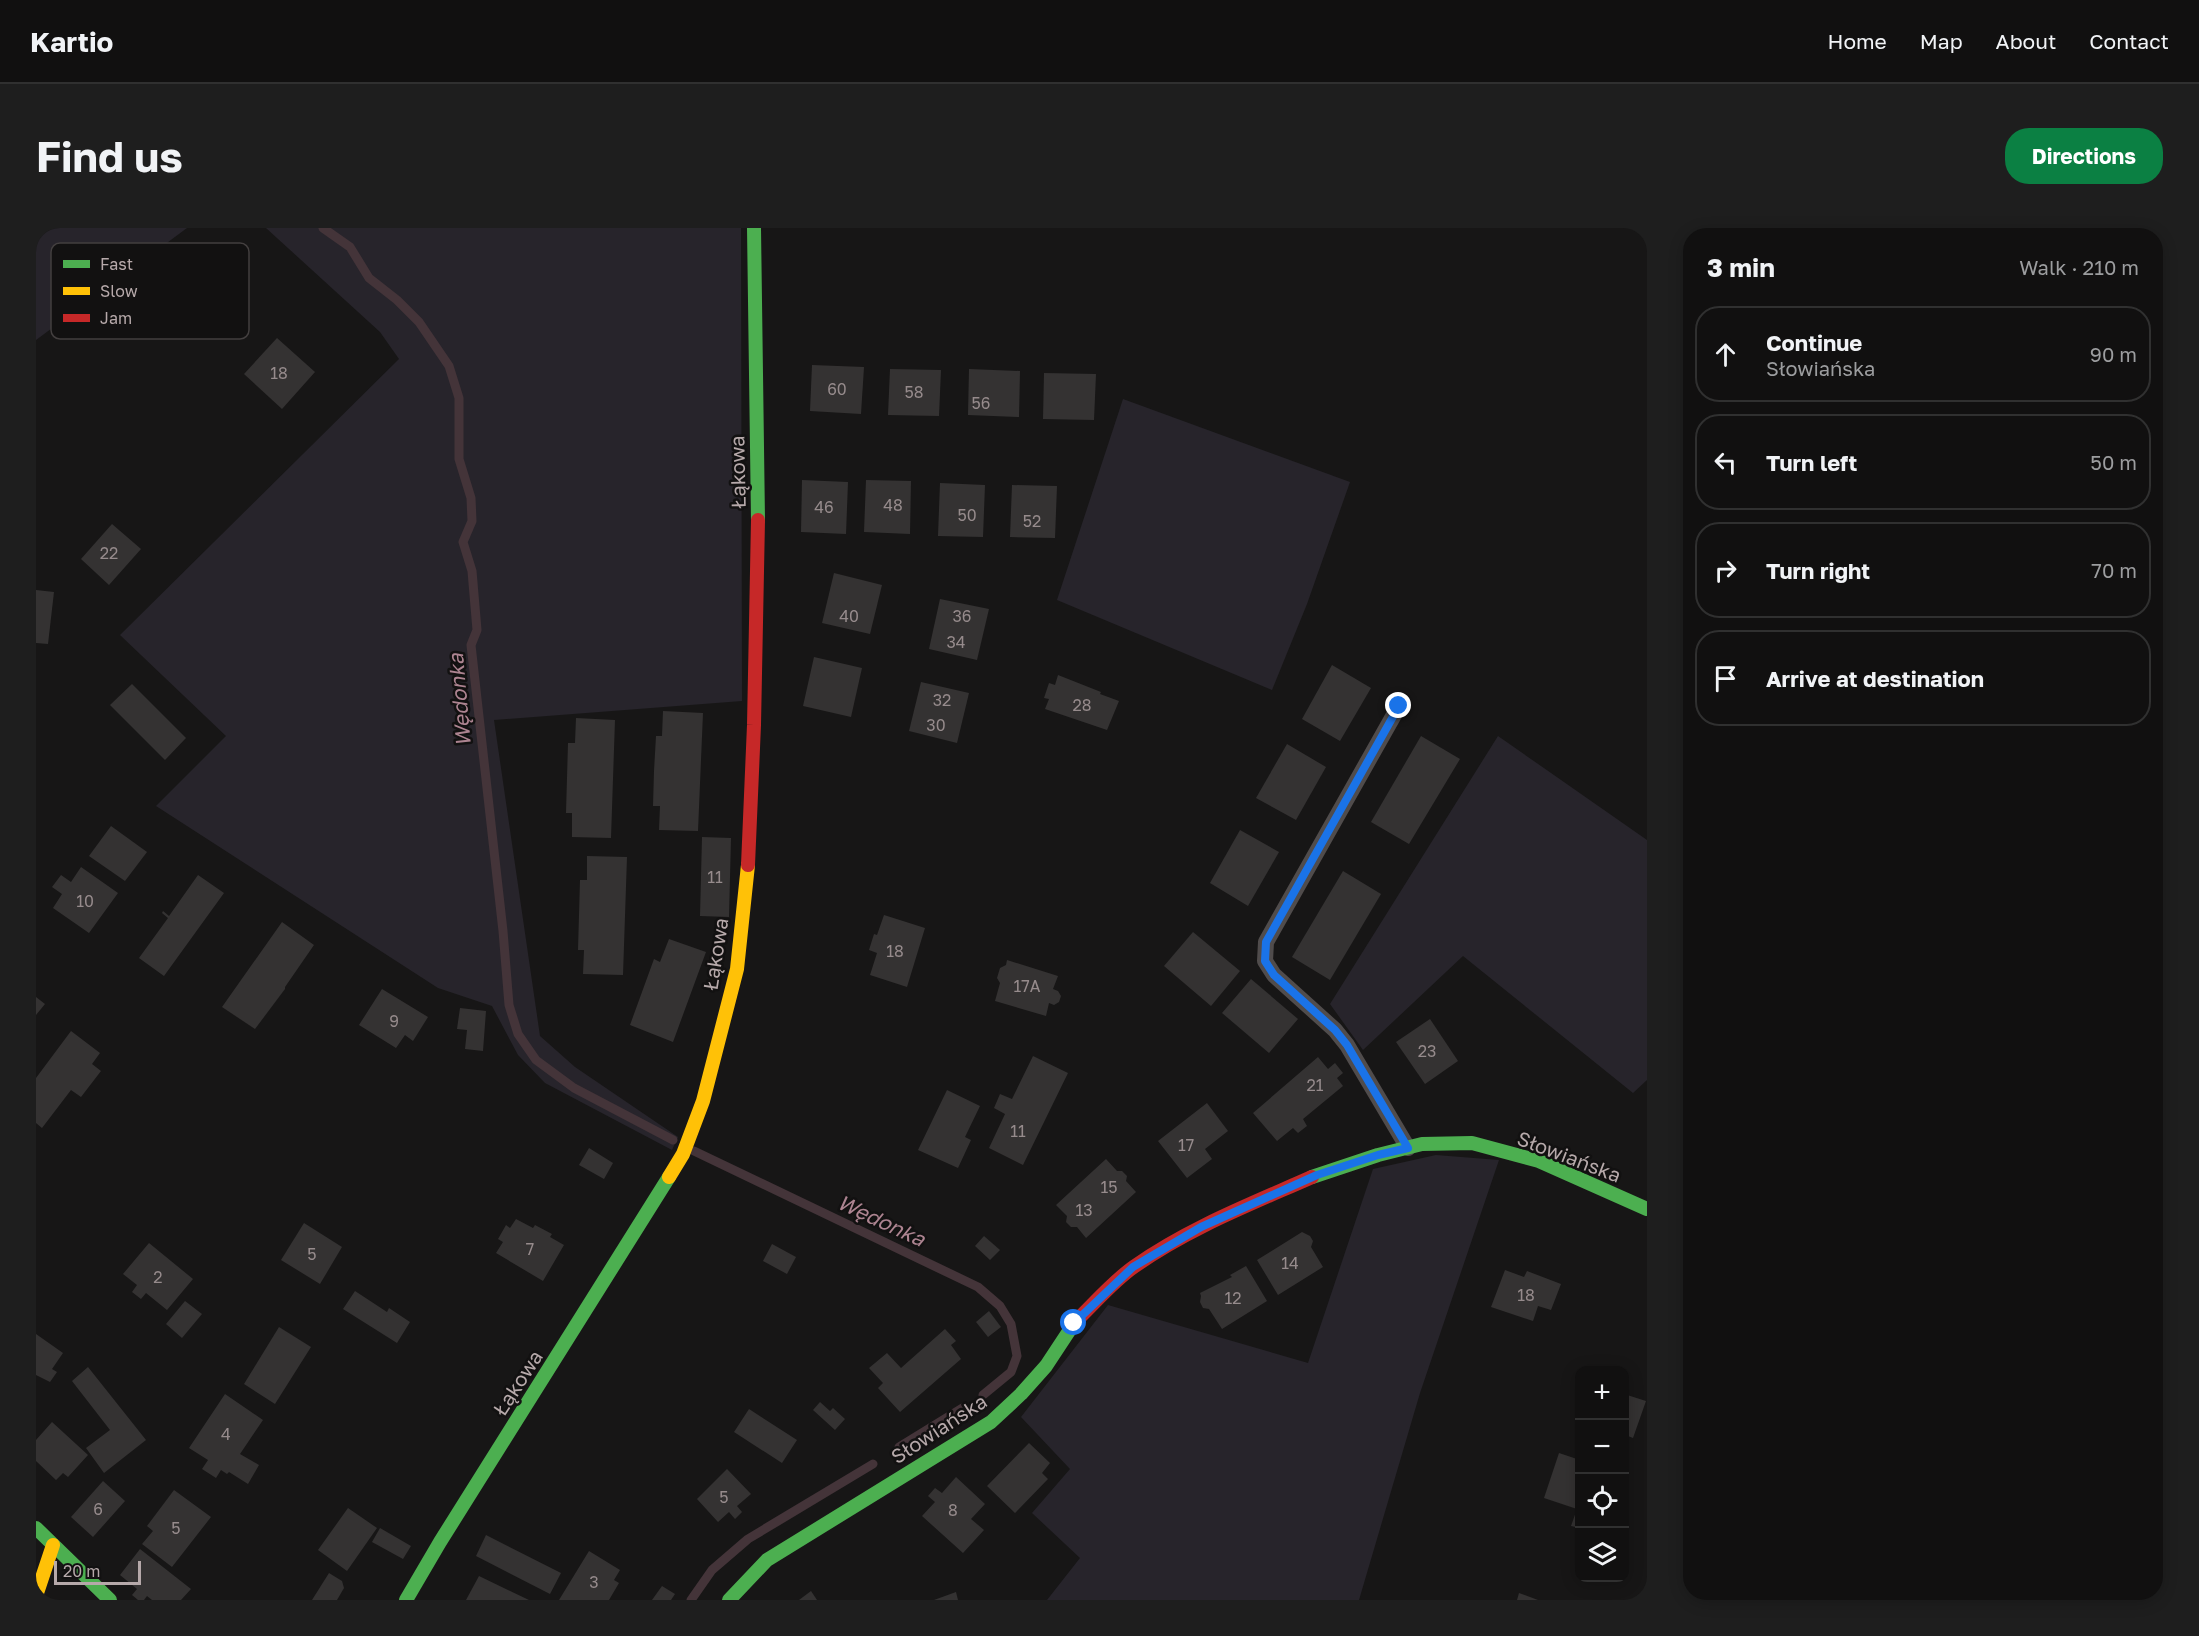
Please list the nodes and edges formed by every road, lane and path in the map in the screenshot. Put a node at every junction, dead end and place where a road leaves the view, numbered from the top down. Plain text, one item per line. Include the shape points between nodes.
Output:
1 (754, 228) edge
2 (1399, 706) dead end
3 (1408, 1148) junction
4 (1647, 1209) edge
5 (36, 1528) edge
6 (53, 1545) junction
7 (36, 1596) edge
8 (110, 1600) edge
9 (406, 1600) edge
10 (729, 1600) edge

1 - 9 street, Łąkowa via 758,522 754,725 748,870 737,969 702,1101 683,1154
2 - 3 lane via 1266,942 1265,961 1274,975 1347,1045
3 - 4 street, Słowiańska via 1472,1143 1539,1161
3 - 10 street, Słowiańska via 1317,1175 1214,1220 1133,1267 1074,1323 1046,1366 991,1422 767,1560
5 - 6 street
6 - 7 street
6 - 8 street

